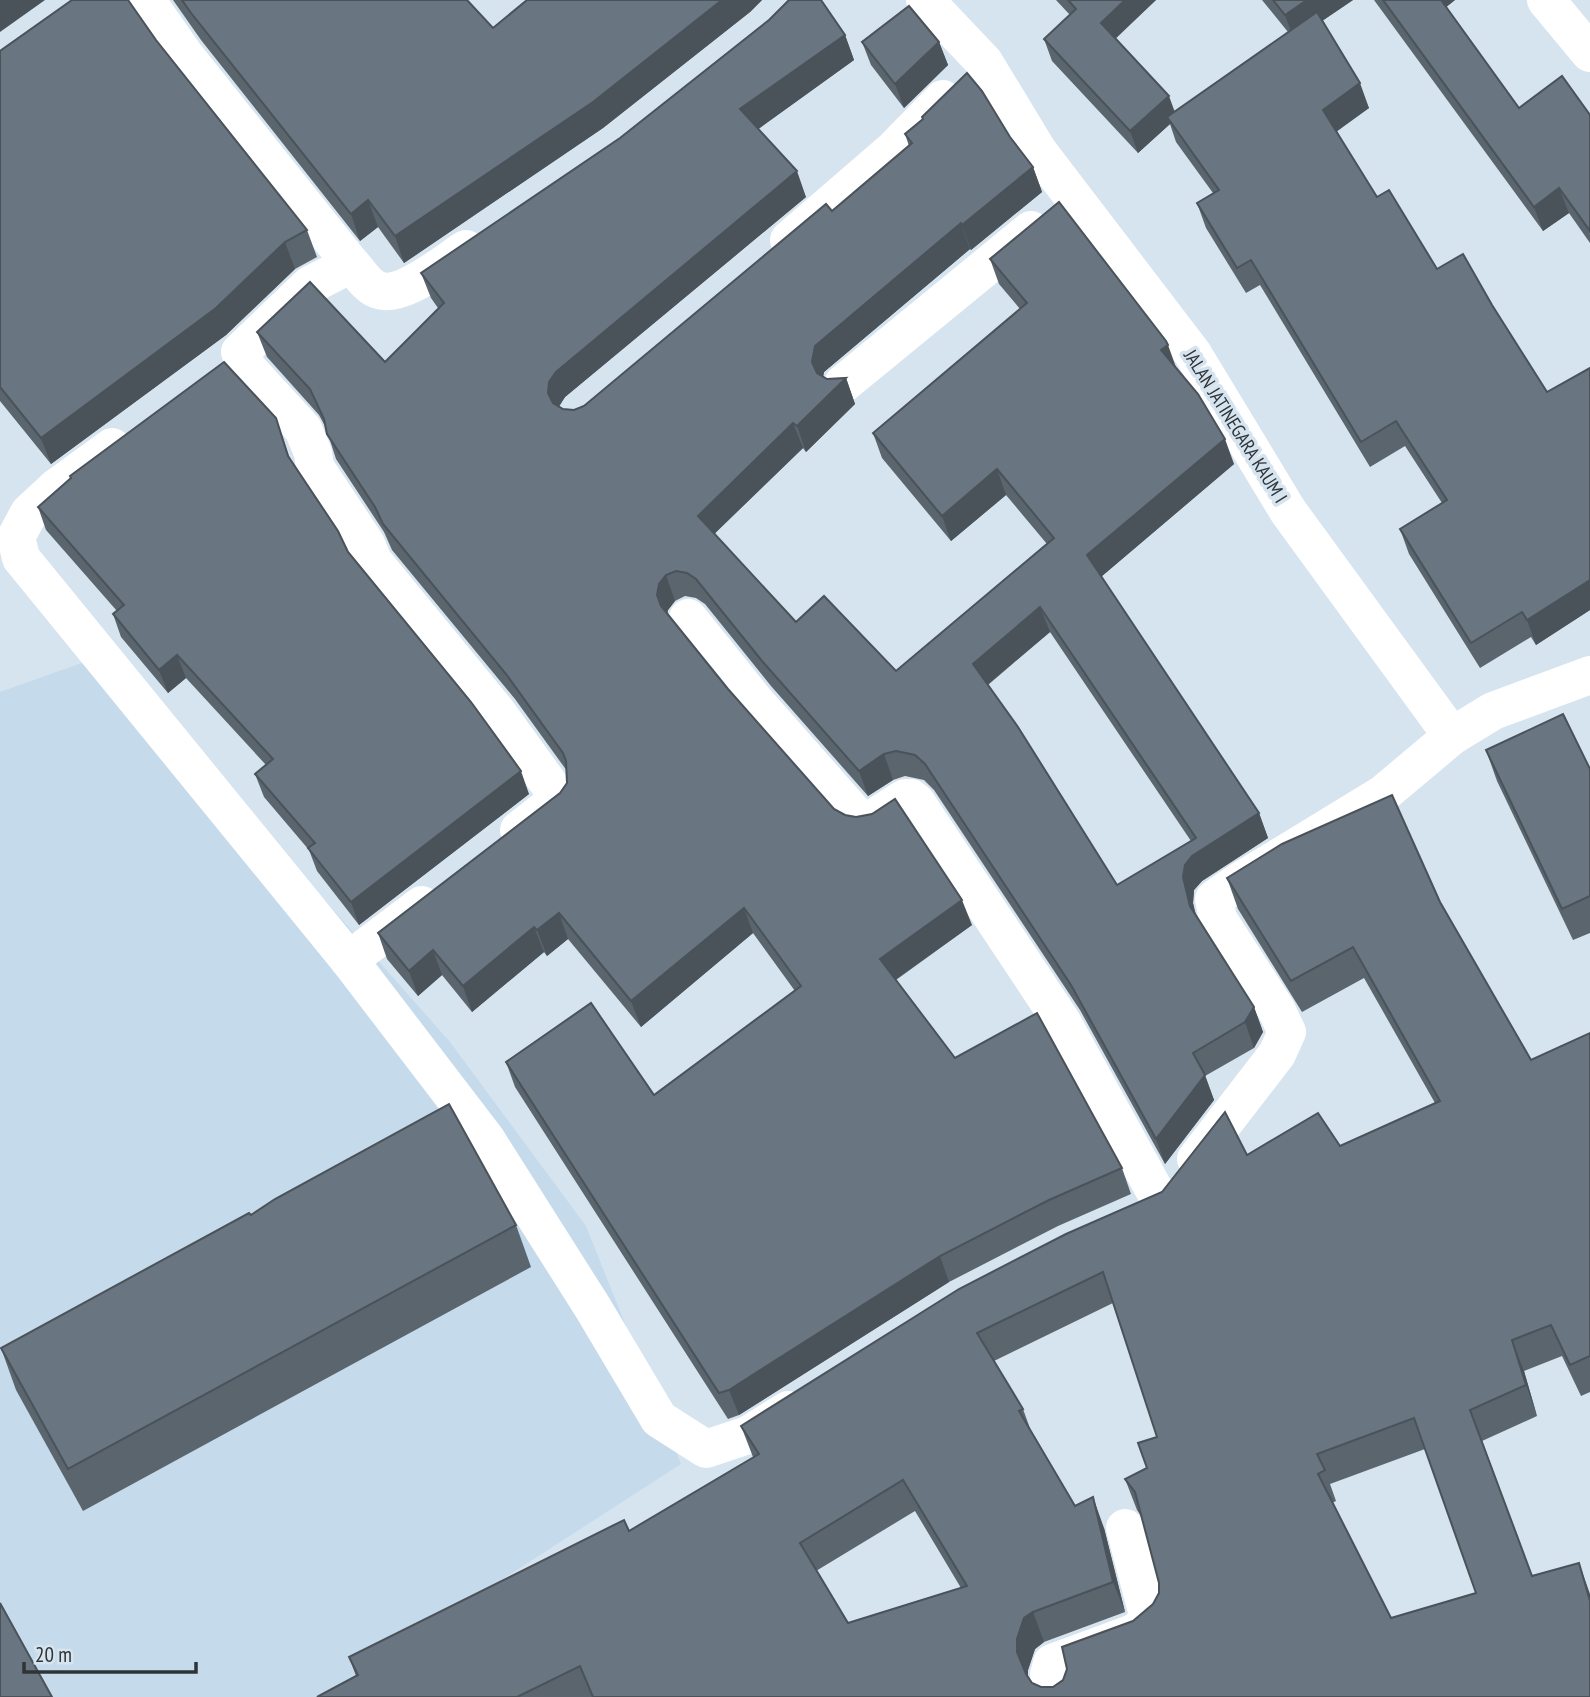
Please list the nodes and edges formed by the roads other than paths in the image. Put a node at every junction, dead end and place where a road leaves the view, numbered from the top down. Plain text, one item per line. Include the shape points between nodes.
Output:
1 (146, 0) edge
2 (925, 0) edge
3 (1546, 0) edge
4 (1590, 53) edge
5 (984, 62) junction
6 (1073, 195) junction
7 (498, 227) edge
8 (763, 261) edge
9 (351, 264) junction
10 (240, 352) junction
11 (208, 376) edge
12 (844, 384) edge
13 (143, 424) edge
14 (688, 618) dead end
15 (1590, 675) edge
16 (1452, 736) junction
17 (492, 851) edge
18 (452, 881) edge
19 (349, 960) junction
20 (1162, 1204) junction
21 (1126, 1219) edge
22 (818, 1391) edge
23 (1125, 1528) dead end
24 (1058, 1697) edge

1 - 9 street
2 - 5 street, JALAN JATINEGARA KAUM I
3 - 4 street
5 - 6 street, JALAN JATINEGARA KAUM I via 1038,151
5 - 8 street via 892,151
6 - 12 street
6 - 16 street, JALAN JATINEGARA KAUM I via 1193,354 1288,511
7 - 9 street via 412,284 388,293 373,288
9 - 10 street via 310,285
10 - 11 street
10 - 17 street via 248,369 303,429 315,467 373,561 497,712 554,791 552,805
13 - 19 street via 29,513 16,537 21,558
14 - 20 street via 859,819 869,821 905,798 916,802 1062,1022
15 - 16 street via 1493,711
16 - 20 street via 1383,794 1214,900 1218,919 1287,1032 1277,1054
18 - 19 street
19 - 22 street via 486,1139 659,1419 706,1449 748,1435
20 - 21 street
23 - 24 street via 1149,1619 1136,1632 1052,1662 1049,1675

